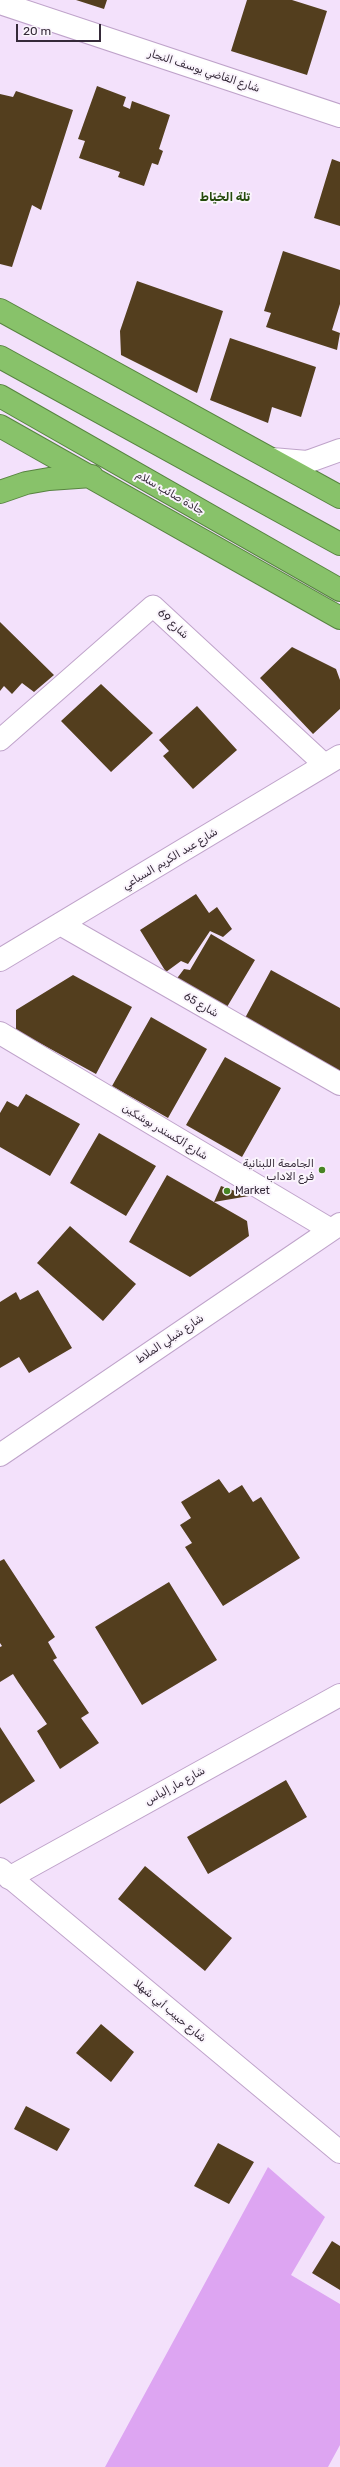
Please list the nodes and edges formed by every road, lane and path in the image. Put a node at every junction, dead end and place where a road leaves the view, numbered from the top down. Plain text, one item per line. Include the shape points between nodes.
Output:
1 (0, 3) edge
2 (340, 116) edge
3 (0, 310) edge
4 (0, 357) edge
5 (0, 396) edge
6 (0, 426) edge
7 (340, 450) edge
8 (272, 459) junction
9 (92, 476) junction
10 (0, 492) edge
11 (340, 497) edge
12 (340, 544) edge
13 (340, 590) edge
14 (340, 618) edge
15 (0, 740) edge
16 (332, 760) edge
17 (62, 925) junction
18 (0, 960) edge
19 (0, 1033) edge
20 (340, 1084) edge
21 (335, 1227) edge
22 (0, 1455) edge
23 (340, 1695) edge
24 (5, 1874) edge
25 (340, 2152) edge

1 - 2 street, شارع القاضي يوسف النجار
3 - 8 highway
4 - 12 highway
5 - 13 highway, جادة صائب سلام
6 - 9 highway
7 - 8 street via 306,462
8 - 11 highway
9 - 10 highway via 26,483
9 - 14 highway
15 - 16 street, شارع 69 via 153,606
16 - 17 street, شارع عبد الكريم السباعي
17 - 18 street, شارع عبد الكريم السباعي
17 - 20 street, شارع 65
19 - 21 street, شارع ألكسندر بوشكين
21 - 22 street, شارع شبلي الملاط
23 - 24 street, شارع مار إلياس
24 - 25 street, شارع حبيب أبي شهلا

